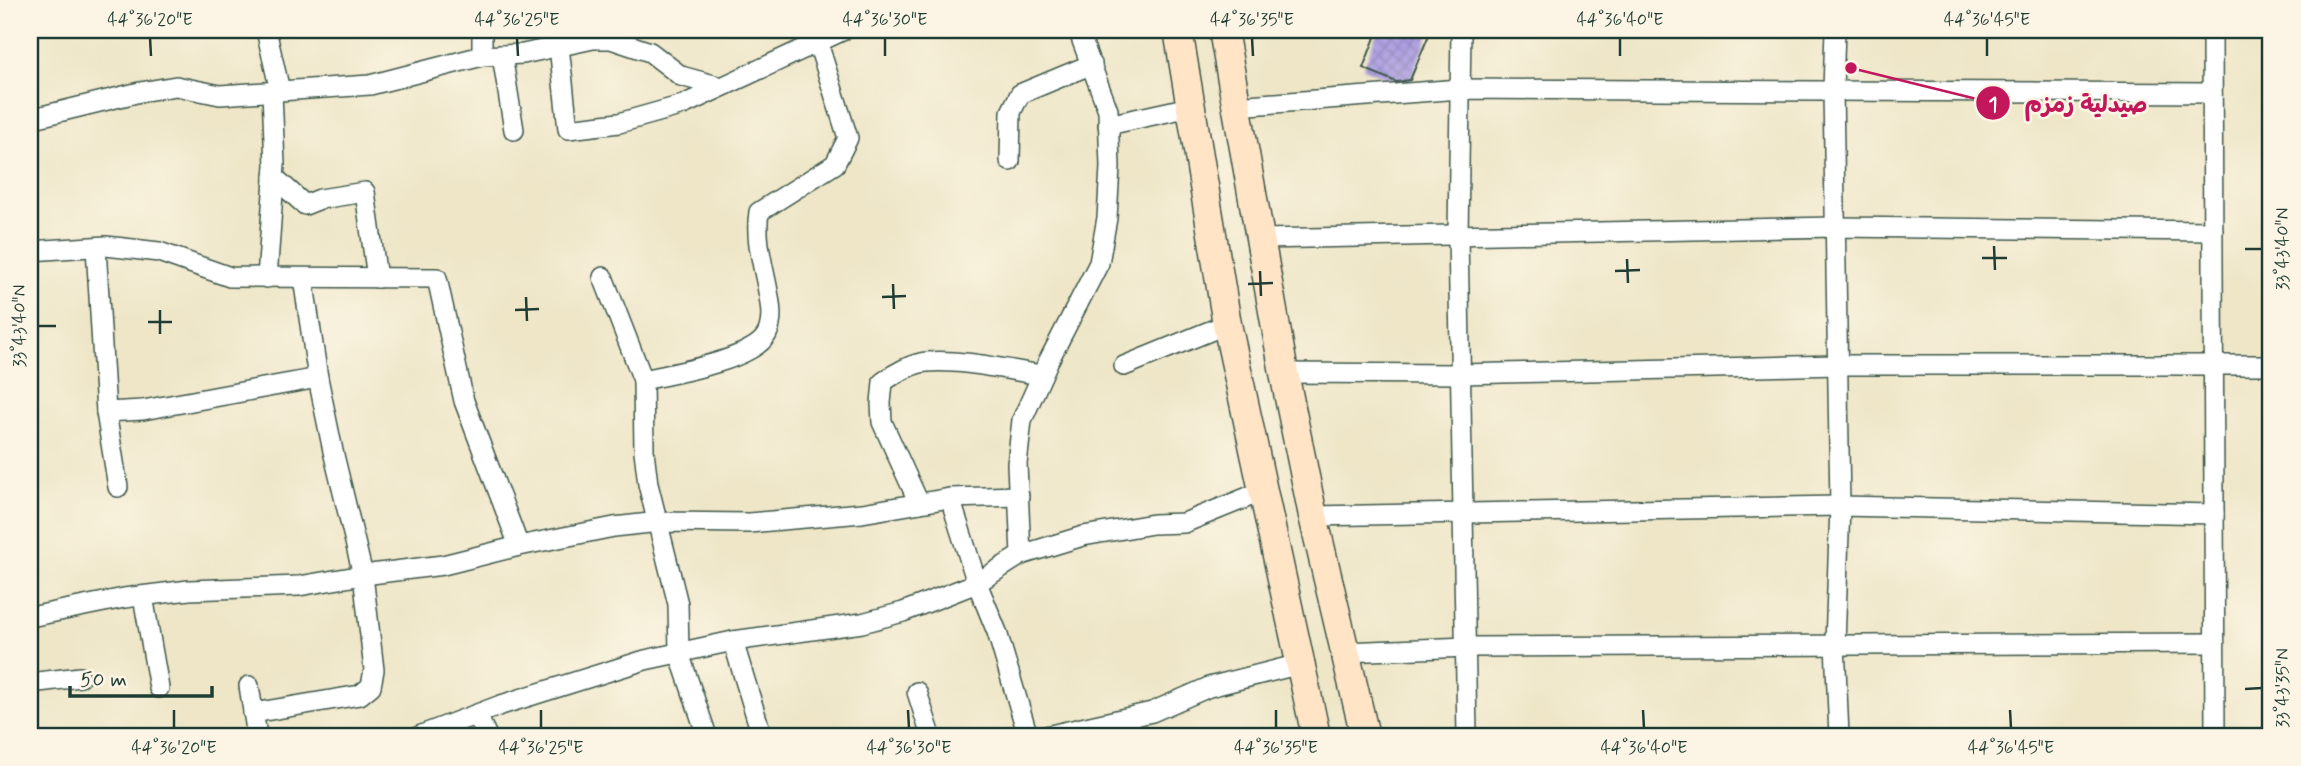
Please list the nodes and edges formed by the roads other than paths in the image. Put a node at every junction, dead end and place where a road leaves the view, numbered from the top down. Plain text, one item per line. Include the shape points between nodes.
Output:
1 (266, 30) edge
2 (482, 30) edge
3 (844, 30) edge
4 (1078, 30) edge
5 (1178, 30) edge
6 (1223, 30) edge
7 (1461, 30) edge
8 (1835, 30) edge
9 (2212, 30) edge
10 (818, 43) junction
11 (559, 46) junction
12 (492, 55) junction
13 (1092, 64) junction
14 (721, 87) junction
15 (1460, 89) junction
16 (1833, 90) junction
17 (276, 92) junction
18 (2212, 93) junction
19 (1235, 106) junction
20 (1190, 107) junction
21 (30, 119) edge
22 (1108, 125) junction
23 (514, 130) dead end
24 (1010, 160) dead end
25 (274, 177) junction
26 (1836, 227) junction
27 (2213, 231) junction
28 (1458, 235) junction
29 (1259, 239) junction
30 (96, 247) junction
31 (30, 251) edge
32 (603, 277) dead end
33 (267, 278) junction
34 (303, 278) junction
35 (376, 278) junction
36 (1227, 324) junction
37 (1838, 365) junction
38 (2271, 365) edge
39 (1124, 366) dead end
40 (2213, 366) junction
41 (1284, 373) junction
42 (1461, 374) junction
43 (1042, 375) junction
44 (318, 379) junction
45 (643, 380) junction
46 (106, 412) junction
47 (118, 487) dead end
48 (1263, 491) junction
49 (1019, 496) junction
50 (950, 498) junction
51 (919, 503) junction
52 (1840, 506) junction
53 (1462, 514) junction
54 (2214, 514) junction
55 (1313, 516) junction
56 (1269, 520) junction
57 (659, 522) junction
58 (519, 545) junction
59 (1021, 555) junction
60 (363, 575) junction
61 (977, 583) junction
62 (143, 596) junction
63 (30, 617) edge
64 (733, 641) junction
65 (2214, 643) junction
66 (1835, 644) junction
67 (1467, 647) junction
68 (1345, 652) junction
69 (679, 653) junction
70 (1300, 664) junction
71 (80, 677) dead end
72 (30, 683) edge
73 (249, 686) dead end
74 (159, 688) dead end
75 (917, 692) dead end
76 (253, 713) junction
77 (477, 715) junction
78 (257, 736) edge
79 (419, 736) edge
80 (487, 736) edge
81 (707, 736) edge
82 (762, 736) edge
83 (931, 736) edge
84 (1028, 736) edge
85 (1046, 736) edge
86 (1316, 736) edge
87 (1365, 736) edge
88 (1467, 736) edge
89 (1839, 736) edge
90 (2215, 736) edge

1 - 17 street
2 - 12 street
3 - 10 street
4 - 13 street
5 - 20 street
6 - 19 street
7 - 15 street
8 - 16 street
9 - 18 street
10 - 14 street
10 - 45 street via 848,138 835,164 759,212 756,229 771,311 766,335 749,351
11 - 12 street
11 - 14 street via 611,39 650,52 681,76
11 - 14 street via 568,128 619,123 683,105
12 - 17 street via 370,85
12 - 23 street
13 - 22 street via 1108,110
13 - 24 street via 1020,94 1011,112
15 - 16 street
15 - 19 street
15 - 28 street
16 - 18 street
16 - 26 street
17 - 21 street via 220,95 176,86
17 - 25 street
18 - 27 street
19 - 29 street
20 - 22 street
20 - 36 street
22 - 43 street via 1107,218 1099,263
25 - 33 street
25 - 35 street via 305,205 365,192
26 - 27 street
26 - 28 street
26 - 37 street
27 - 40 street
28 - 29 street
28 - 42 street
29 - 41 street
30 - 31 street
30 - 33 street via 159,252 230,277
30 - 46 street
32 - 45 street
33 - 34 street
34 - 35 street
34 - 44 street
35 - 58 street via 437,278 464,401
36 - 39 street
36 - 48 street
37 - 40 street
37 - 42 street
37 - 52 street
38 - 40 street
40 - 54 street
41 - 42 street
41 - 55 street
42 - 53 street
43 - 49 street via 1021,420
43 - 51 street via 926,362 883,382 883,422
44 - 46 street via 143,410
44 - 60 street
45 - 57 street via 644,451
46 - 47 street
48 - 56 street
48 - 59 street via 1184,523 1083,536
49 - 50 street
49 - 59 street
50 - 51 street
50 - 61 street
51 - 57 street via 749,523
52 - 53 street
52 - 54 street
52 - 66 street
53 - 55 street
53 - 67 street
54 - 65 street
55 - 56 street
55 - 68 street
56 - 70 street
57 - 58 street
57 - 69 street via 678,604
58 - 60 street via 443,565
59 - 61 street
60 - 62 street via 299,586
60 - 76 street via 374,670 371,686 360,695
61 - 64 street via 903,612 862,622
61 - 84 street
62 - 63 street
62 - 74 street
64 - 69 street
64 - 82 street
65 - 66 street
65 - 90 street
66 - 67 street
66 - 89 street
67 - 68 street
67 - 88 street
68 - 87 street
69 - 77 street
69 - 81 street
70 - 85 street via 1209,687 1152,712
70 - 86 street
71 - 72 street
73 - 76 street
75 - 83 street
76 - 78 street
77 - 79 street
77 - 80 street

